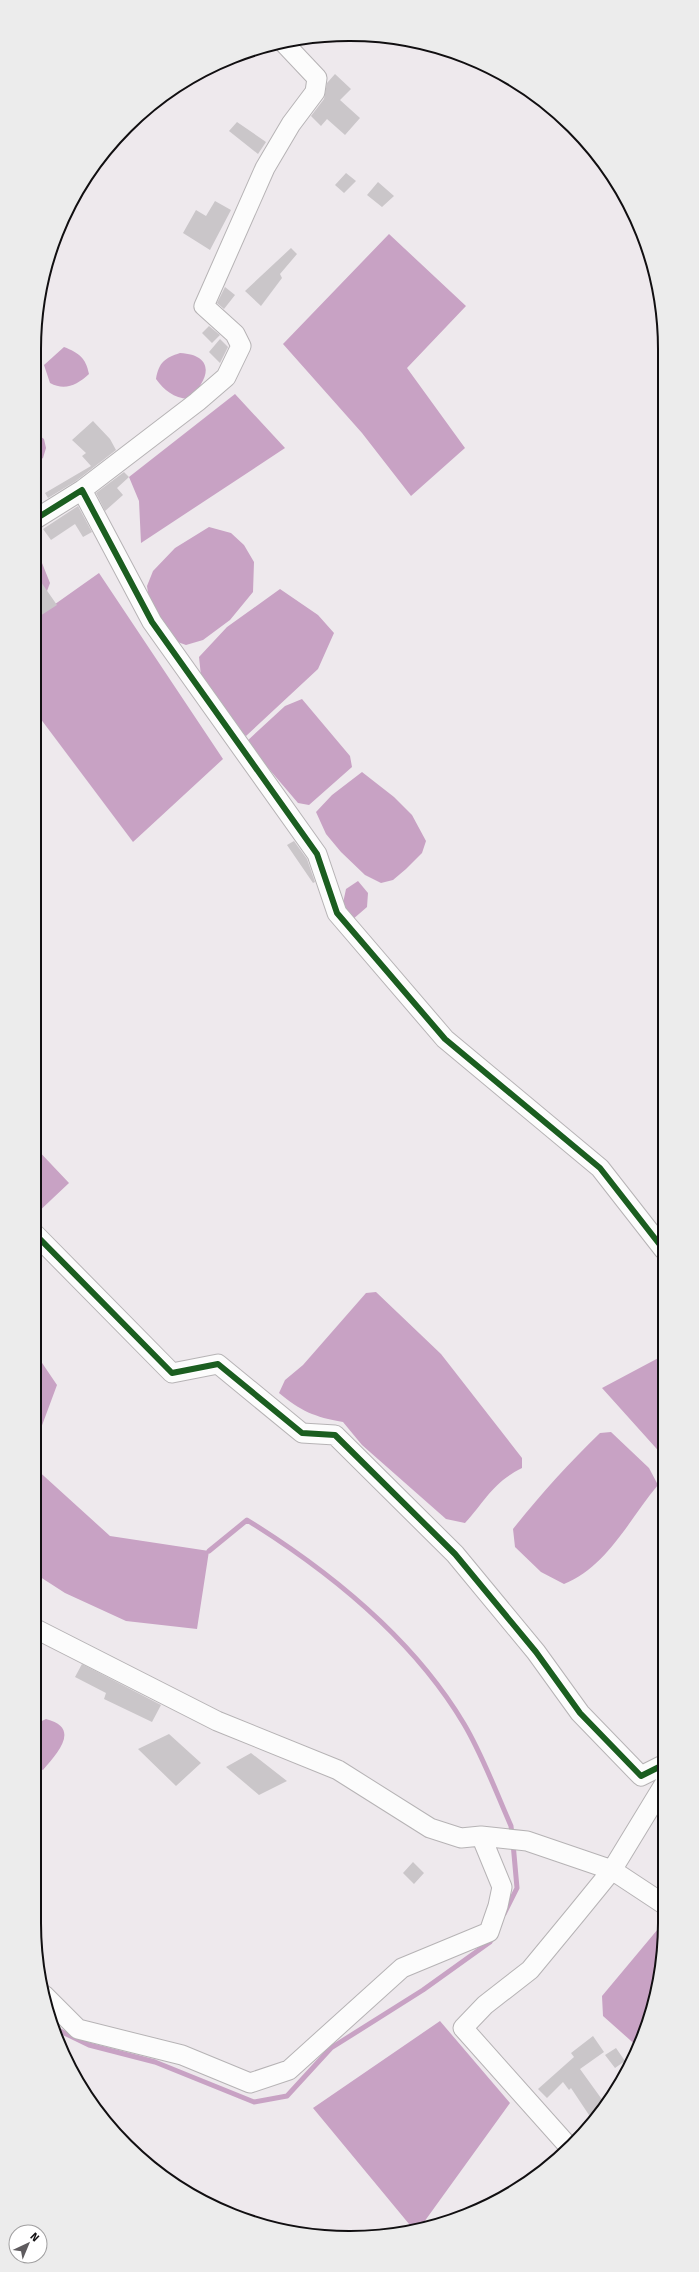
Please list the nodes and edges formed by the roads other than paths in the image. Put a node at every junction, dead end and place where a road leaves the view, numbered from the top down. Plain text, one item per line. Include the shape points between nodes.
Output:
1 (288, 47) edge
2 (82, 490) junction
3 (41, 516) edge
4 (658, 1229) edge
5 (41, 1240) edge
6 (41, 1632) edge
7 (658, 1768) edge
8 (658, 1794) edge
9 (481, 1836) junction
10 (612, 1870) junction
11 (658, 1900) edge
12 (52, 2003) edge
13 (566, 2143) edge

1 - 2 street via 317,78 316,92 291,124 265,168 204,306 235,334 241,346 226,377
2 - 3 street
2 - 4 street via 152,622 317,854 337,913 446,1039 600,1168
5 - 7 street via 172,1373 218,1364 302,1433 335,1435 455,1554 536,1652 580,1713 641,1776
6 - 9 street via 217,1721 338,1770 430,1828 461,1838
8 - 10 street
9 - 10 street via 527,1841
9 - 12 street via 502,1887 489,1932 402,1968 289,2070 250,2083 182,2055 78,2029
10 - 11 street
10 - 13 street via 530,1970 485,2005 463,2028

